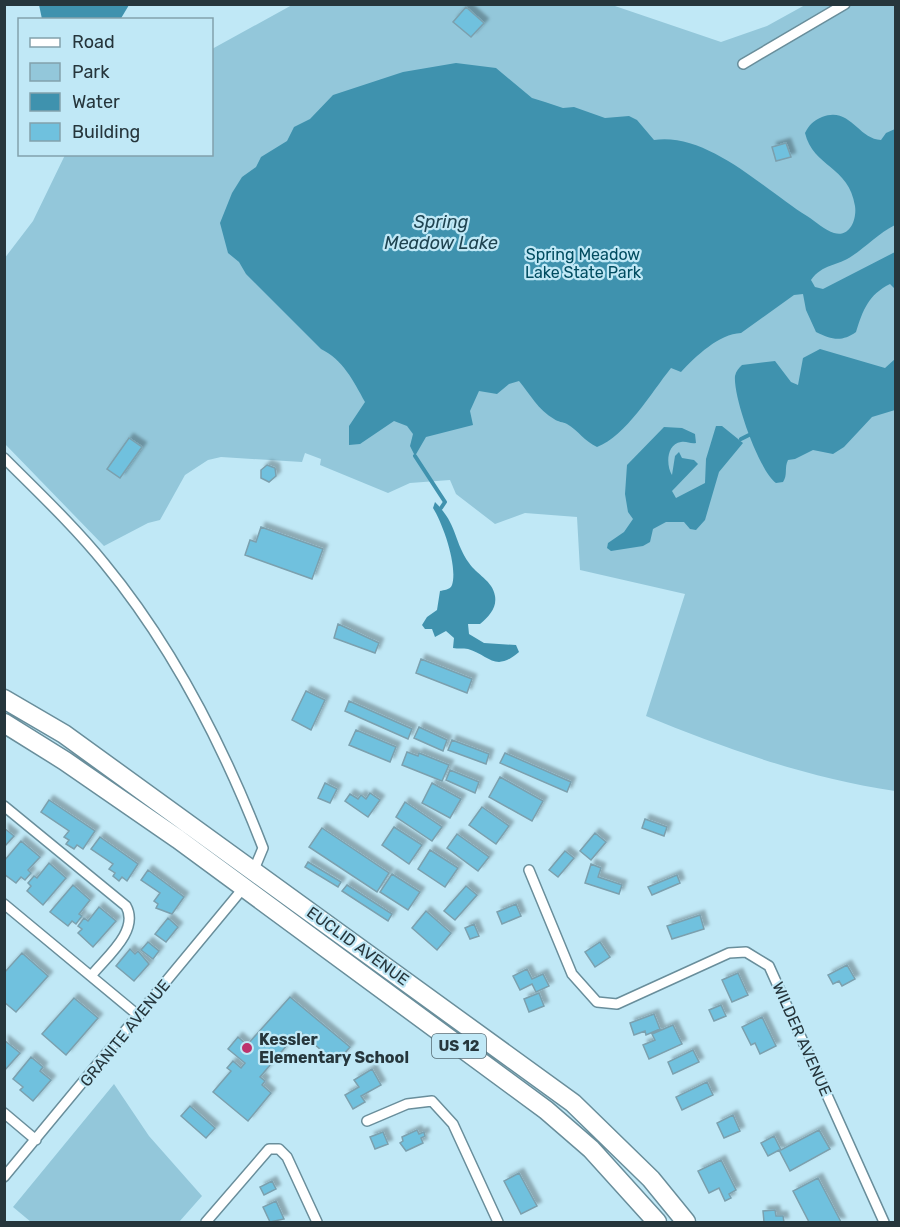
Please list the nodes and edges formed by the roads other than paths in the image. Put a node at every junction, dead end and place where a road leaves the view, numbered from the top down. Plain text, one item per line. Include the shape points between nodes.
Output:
1 (845, 4) edge
2 (743, 64) dead end
3 (4, 458) edge
4 (4, 699) edge
5 (4, 723) edge
6 (4, 806) edge
7 (530, 870) dead end
8 (254, 871) junction
9 (244, 887) junction
10 (4, 904) edge
11 (91, 976) junction
12 (139, 1016) junction
13 (511, 1056) junction
14 (499, 1075) junction
15 (4, 1113) edge
16 (367, 1121) dead end
17 (36, 1140) junction
18 (4, 1177) edge
19 (206, 1222) edge
20 (317, 1222) edge
21 (498, 1222) edge
22 (657, 1222) edge
23 (686, 1222) edge
24 (884, 1222) edge

1 - 2 street
3 - 8 street, GRANITE AVENUE via 105,564 174,663 228,763 263,848
4 - 8 highway, EUCLID AVENUE / US 12 via 64,734
5 - 9 highway, EUCLID AVENUE / US 12 via 127,803
6 - 11 street via 126,906 130,923 125,935
7 - 24 street, WILDER AVENUE via 573,974 597,1002 616,1004 729,954 746,952 769,966
8 - 9 street, GRANITE AVENUE
8 - 13 highway, EUCLID AVENUE / US 12
9 - 12 street, GRANITE AVENUE
9 - 14 highway, EUCLID AVENUE / US 12
10 - 11 street
11 - 12 street
12 - 17 street, GRANITE AVENUE
13 - 14 highway
13 - 23 highway, EUCLID AVENUE / US 12 via 573,1103 619,1145
14 - 22 highway, EUCLID AVENUE / US 12 via 591,1149
15 - 17 street
16 - 21 street via 407,1104 432,1101 453,1124
17 - 18 street, GRANITE AVENUE
19 - 20 street via 269,1149 279,1149 287,1157

